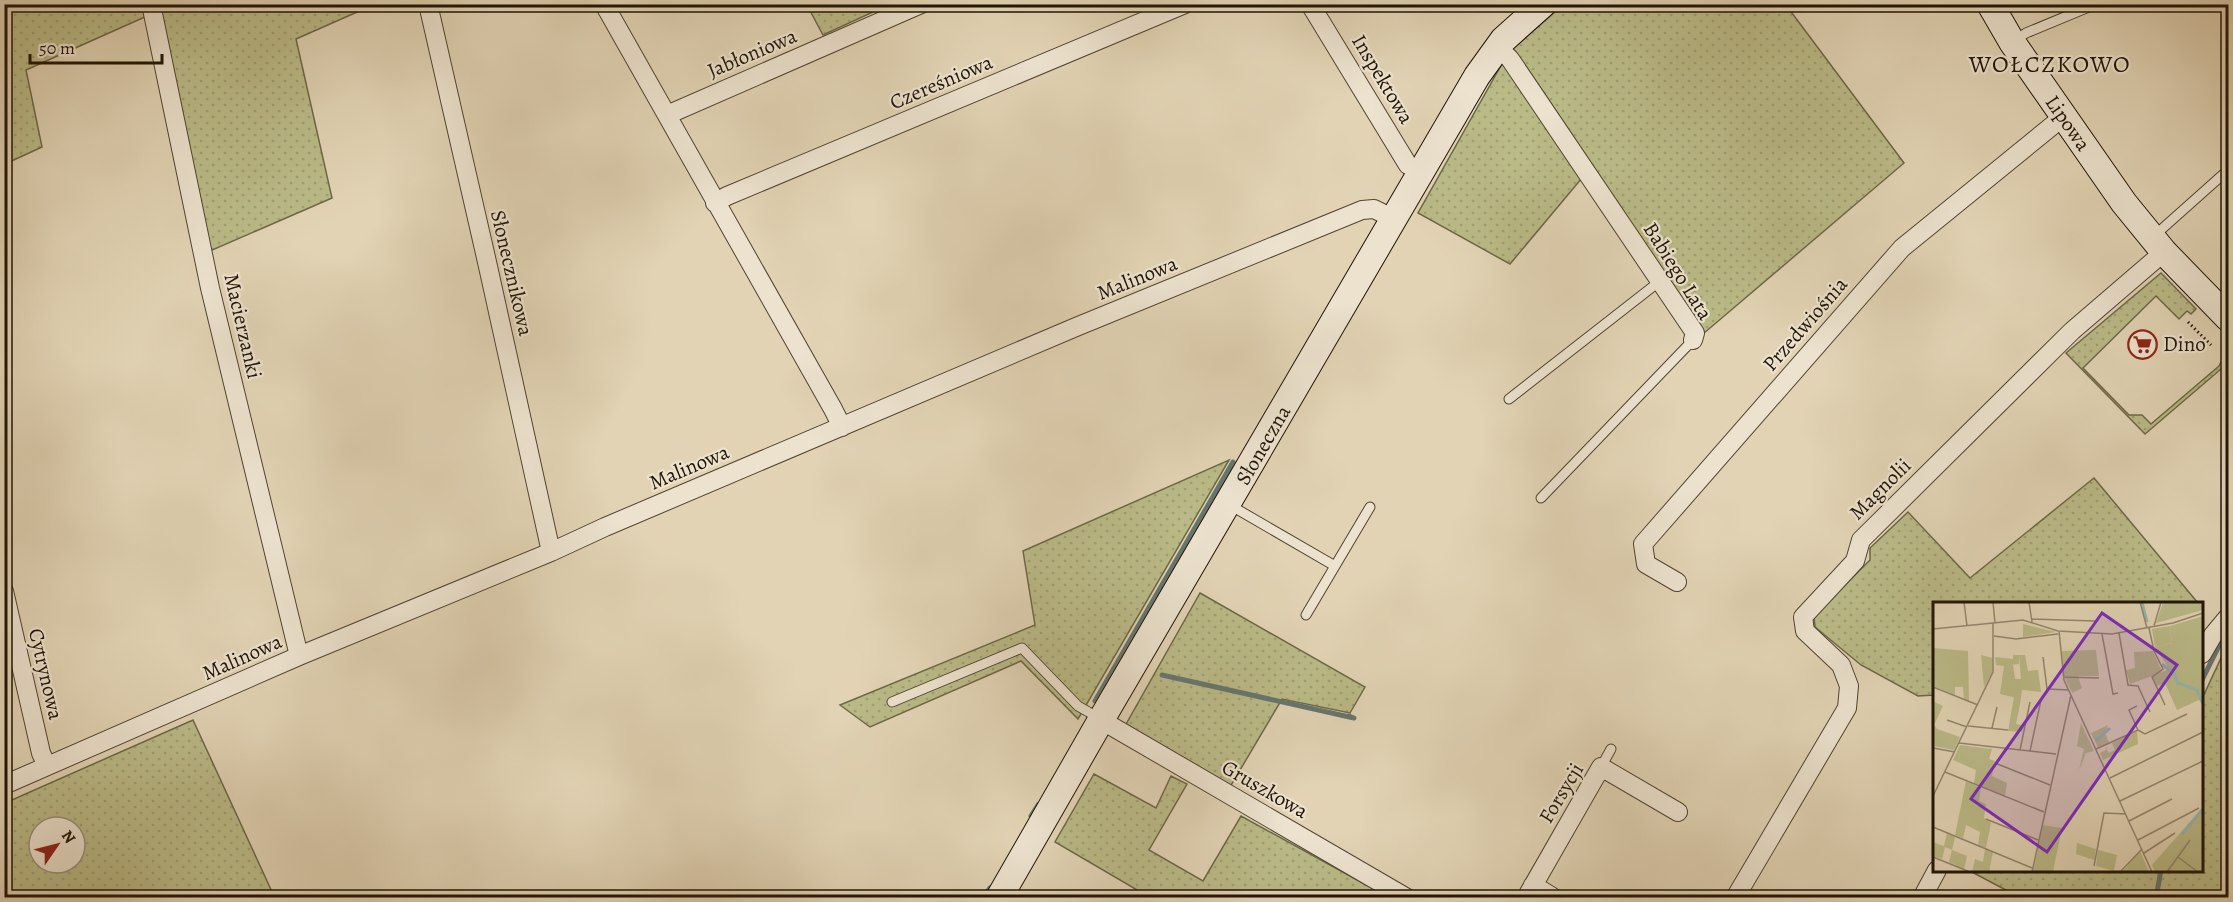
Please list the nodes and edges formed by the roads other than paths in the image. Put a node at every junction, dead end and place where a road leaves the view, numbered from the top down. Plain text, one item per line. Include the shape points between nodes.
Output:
1 (151, 4) edge
2 (428, 4) edge
3 (604, 4) edge
4 (921, 4) edge
5 (1185, 4) edge
6 (1310, 4) edge
7 (1543, 4) edge
8 (1990, 4) edge
9 (2096, 4) edge
10 (2012, 42) junction
11 (1498, 47) junction
12 (667, 115) junction
13 (2063, 117) junction
14 (2229, 171) edge
15 (1422, 172) junction
16 (715, 202) junction
17 (1394, 219) junction
18 (2158, 244) junction
19 (1660, 281) junction
20 (2229, 318) edge
21 (1693, 340) joint
22 (1509, 399) dead end
23 (842, 428) junction
24 (1540, 498) dead end
25 (1228, 504) junction
26 (1370, 507) dead end
27 (551, 552) junction
28 (1335, 566) junction
29 (1677, 582) dead end
30 (4, 591) edge
31 (1306, 615) dead end
32 (2229, 617) edge
33 (2203, 652) edge
34 (299, 656) junction
35 (892, 702) dead end
36 (1101, 720) junction
37 (1611, 749) dead end
38 (47, 766) junction
39 (1601, 767) junction
40 (4, 785) edge
41 (1678, 812) dead end
42 (1936, 872) edge
43 (1530, 891) edge
44 (999, 897) edge
45 (1407, 897) edge
46 (1554, 897) edge
47 (1735, 897) edge
48 (1922, 897) edge

1 - 34 street, Macierzanki via 210,288
2 - 27 street, Słonecznikowa
3 - 12 street
4 - 12 street, Jabłoniowa
5 - 16 street, Czereśniowa
6 - 15 street, Inspektowa via 1408,165
7 - 11 street, Słoneczna
8 - 10 street, Lipowa
9 - 10 lane
10 - 13 street, Lipowa
11 - 15 street, Słoneczna via 1476,76
11 - 19 street, Babiego Lata via 1510,59
12 - 16 street
13 - 18 street, Lipowa
13 - 29 street, Przedwiośnia via 1902,248 1643,544 1646,564
14 - 18 lane
15 - 17 street, Słoneczna
16 - 23 street
17 - 23 street, Malinowa via 1374,209 1362,210
17 - 25 street, Słoneczna
18 - 20 street, Lipowa
18 - 47 street, Magnolii via 1861,540 1856,561 1803,617 1805,631 1841,665 1849,686 1847,708
19 - 21 street, Babiego Lata via 1695,333
19 - 22 lane
21 - 24 lane, Babiego Lata
23 - 27 street, Malinowa
25 - 28 lane
25 - 36 street, Słoneczna
26 - 28 lane
27 - 34 street, Malinowa
28 - 31 lane
30 - 38 street, Cytrynowa
32 - 33 street
34 - 38 street, Malinowa
35 - 36 lane via 1022,648 1078,706
36 - 44 street, Słoneczna
36 - 45 street, Gruszkowa
37 - 39 lane
38 - 40 street, Malinowa
39 - 41 street, Forsycji
39 - 43 street, Forsycji
42 - 48 street
43 - 46 street, Forsycji

